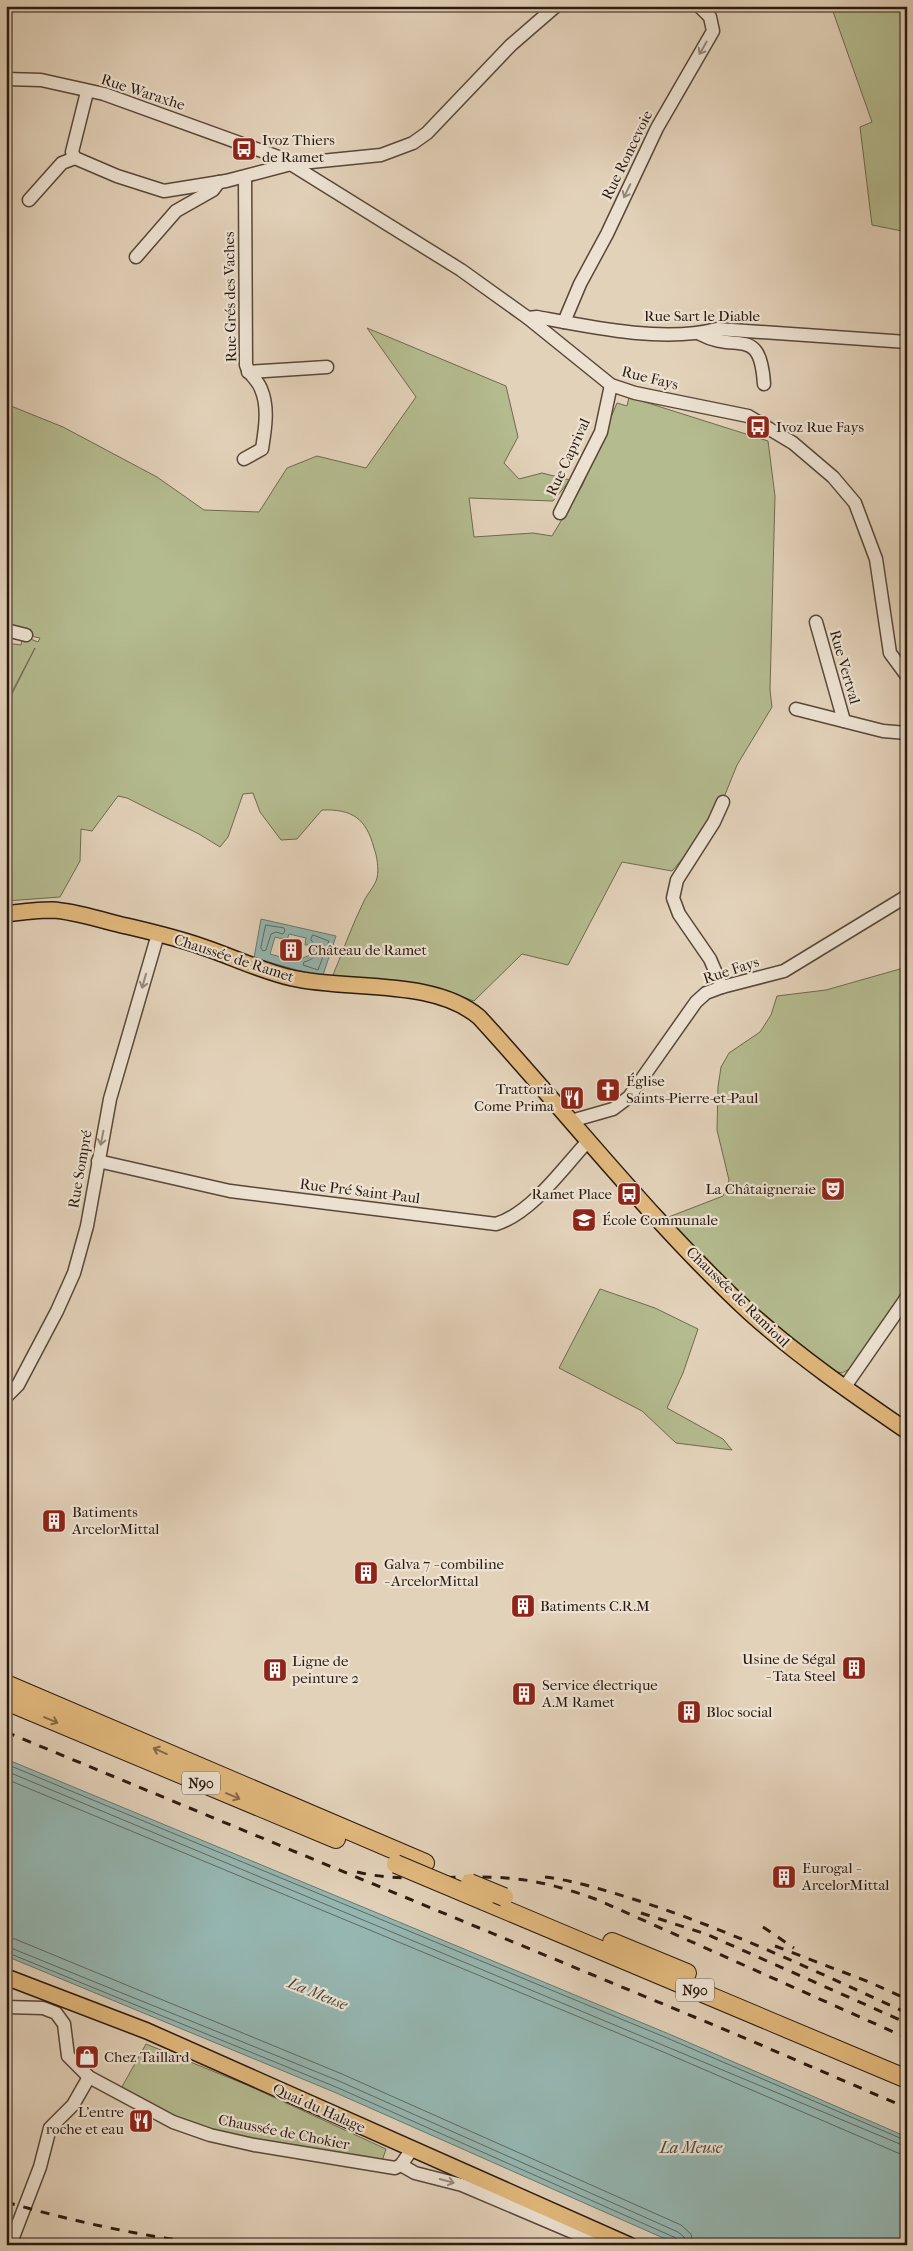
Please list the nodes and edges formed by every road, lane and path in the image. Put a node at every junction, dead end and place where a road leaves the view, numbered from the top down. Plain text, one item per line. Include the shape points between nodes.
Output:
1 (556, 6) edge
2 (699, 6) edge
3 (6, 79) edge
4 (88, 92) junction
5 (75, 158) junction
6 (291, 164) junction
7 (244, 177) junction
8 (220, 182) junction
9 (30, 200) dead end
10 (136, 257) dead end
11 (528, 318) junction
12 (564, 322) junction
13 (700, 334) junction
14 (907, 342) edge
15 (328, 366) dead end
16 (248, 372) junction
17 (764, 384) dead end
18 (611, 385) junction
19 (244, 459) dead end
20 (560, 513) dead end
21 (816, 622) dead end
22 (6, 630) edge
23 (26, 635) dead end
24 (907, 676) edge
25 (796, 709) dead end
26 (844, 721) junction
27 (907, 733) edge
28 (723, 802) dead end
29 (907, 896) edge
30 (6, 914) edge
31 (158, 934) junction
32 (722, 987) junction
33 (571, 1121) junction
34 (588, 1141) junction
35 (98, 1160) junction
36 (907, 1297) edge
37 (12, 1382) edge
38 (844, 1388) junction
39 (6, 1397) edge
40 (907, 1431) edge
41 (6, 1684) edge
42 (6, 1701) edge
43 (6, 1977) edge
44 (6, 2007) edge
45 (907, 2066) edge
46 (89, 2077) junction
47 (907, 2078) edge
48 (412, 2149) junction
49 (401, 2165) junction
50 (10, 2245) edge
51 (603, 2245) edge
52 (629, 2245) edge

1 - 6 street via 511,45 427,133 413,143 382,155
2 -> 12 street, Rue Roncevoie via 710,18 713,31 657,128
3 - 4 street, Rue Waraxhe via 42,80
4 - 5 street via 72,152
4 - 6 street, Rue Waraxhe via 104,94
5 - 8 street via 164,191
5 - 9 street via 62,163
6 - 7 street
6 - 11 street, Rue Fays via 461,270
7 - 8 street
7 - 16 street, Rue Grés des Vaches
8 - 10 street via 213,190 176,211
11 - 12 street, Rue Sart le Diable
11 - 18 street, Rue Fays
12 - 13 street, Rue Sart le Diable via 650,334
13 - 14 street, Rue Sart le Diable via 717,329
13 - 17 street via 747,344 759,352
15 - 16 street
16 - 19 street, Rue Grés des Vaches via 261,388 266,420 262,449
18 - 20 street, Rue Caprival via 600,432
18 - 24 street, Rue Fays via 635,393 748,416 793,443 833,477 855,503 876,559 890,653
21 - 26 street, Rue Vertval
22 - 23 street
25 - 26 street
26 - 27 street via 883,731
28 - 32 street via 677,880 673,898 679,914 710,960
29 - 32 street, Rue Fays via 784,971
30 - 31 main road, Chaussée de Ramet via 64,911
31 - 33 main road, Chaussée de Ramet via 292,978 403,990 457,1002 479,1016
31 -> 35 street, Rue Sompré via 110,1099
32 - 33 street, Rue Fays via 706,992 696,1002 629,1097 613,1109
33 - 34 main road
34 - 35 street, Rue Pré Saint-Paul via 526,1208 510,1220 496,1224 230,1191
34 - 38 main road, Chaussée de Ramioul via 738,1301 784,1342
35 - 37 street, Rue Sompré via 87,1226 74,1273 57,1311
36 - 38 street
37 - 39 street, Rue Sompré
38 - 40 main road, Chaussée de Ramioul
45 -> 41 highway, N90, bridge
42 -> 47 highway, N90, bridge
43 - 48 main road, Quai du Halage via 147,2031
44 - 46 street, Chaussée de Chokier via 43,2008 56,2013 64,2024 68,2056
46 - 49 street, Chaussée de Chokier via 173,2122 210,2134 254,2145 395,2168
46 - 50 street via 73,2105 50,2128 40,2167
48 - 49 street
48 - 52 main road, Quai du Halage
49 -> 51 street, Chaussée de Chokier via 415,2173 462,2185

